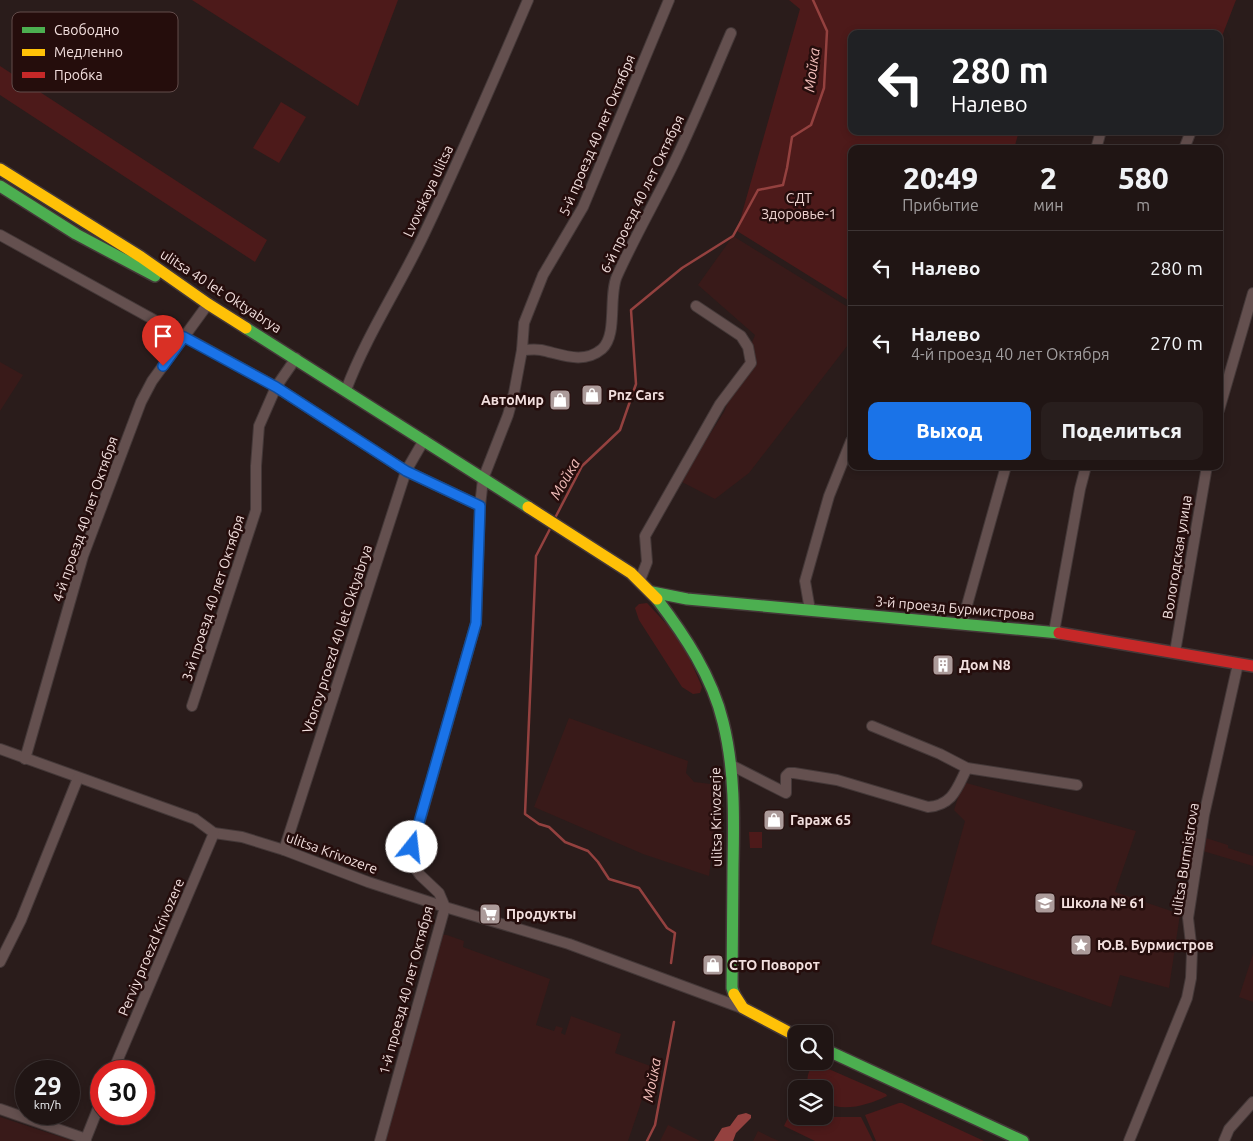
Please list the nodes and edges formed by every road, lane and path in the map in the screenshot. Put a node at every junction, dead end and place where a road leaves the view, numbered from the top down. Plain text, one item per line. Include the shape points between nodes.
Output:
1 (528, 0) edge
2 (669, 0) edge
3 (731, 33) dead end
4 (0, 169) edge
5 (0, 186) edge
6 (0, 235) edge
7 (188, 291) junction
8 (1253, 293) edge
9 (208, 304) junction
10 (696, 306) dead end
11 (184, 337) junction
12 (522, 350) junction
13 (296, 358) junction
14 (276, 387) junction
15 (346, 390) junction
16 (1223, 396) edge
17 (424, 440) junction
18 (848, 448) edge
19 (1005, 470) edge
20 (1085, 470) edge
21 (1205, 470) edge
22 (406, 471) junction
23 (483, 479) junction
24 (480, 506) junction
25 (640, 580) junction
26 (652, 592) junction
27 (810, 610) junction
28 (962, 623) junction
29 (1054, 632) junction
30 (1175, 652) junction
31 (1238, 664) junction
32 (1253, 666) edge
33 (192, 706) dead end
34 (872, 726) dead end
35 (0, 749) edge
36 (24, 759) junction
37 (731, 766) junction
38 (967, 768) junction
39 (78, 778) junction
40 (1077, 785) dead end
41 (214, 833) junction
42 (284, 850) junction
43 (445, 907) junction
44 (0, 962) edge
45 (743, 1008) junction
46 (788, 1032) edge
47 (833, 1053) edge
48 (118, 1060) edge
49 (1253, 1102) edge
50 (0, 1109) edge
51 (91, 1125) edge
52 (85, 1140) edge
53 (380, 1141) edge
54 (1023, 1141) edge
55 (1129, 1141) edge
56 (1224, 1141) edge

1 - 15 street, Lvovskaya ulitsa via 426,231
2 - 12 street, 5-й проезд 40 лет Октября via 583,207 541,281 524,324
3 - 12 street, 6-й проезд 40 лет Октября via 673,165 617,277 609,338 605,346 590,356 572,358 540,350
4 - 7 main road, ulitsa 40 let Oktyabrya via 141,257
5 - 7 main road via 32,208 135,266
6 - 11 street
7 - 9 main road, ulitsa 40 let Oktyabrya
8 - 16 street
9 - 11 street, 4-й проезд 40 лет Октября
9 - 13 main road, ulitsa 40 let Oktyabrya
10 - 25 street via 741,336 748,347 751,363 720,404 646,536 648,562
11 - 14 street
11 - 36 street, 4-й проезд 40 лет Октября via 152,381 138,411 83,556
12 - 23 street, 5-й проезд 40 лет Октября via 508,415
13 - 14 street, 3-й проезд 40 лет Октября
13 - 15 main road, ulitsa 40 let Oktyabrya
14 - 22 street
14 - 33 street, 3-й проезд 40 лет Октября via 259,426 256,510
15 - 17 main road, ulitsa 40 let Oktyabrya
17 - 22 street, Vtoroy proezd 40 let Oktyabrya
17 - 23 main road, ulitsa 40 let Oktyabrya
18 - 27 street via 829,496 805,581
19 - 28 street
20 - 29 street
21 - 30 street, Вологодская улица
22 - 24 street
22 - 42 street, Vtoroy proezd 40 let Oktyabrya
23 - 24 street, 5-й проезд 40 лет Октября
23 - 25 main road, ulitsa Krivozerje
24 - 43 street, 1-й проезд 40 лет Октября via 476,623 409,859 420,875 439,892
25 - 26 main road, ulitsa Krivozerje
26 - 27 main road, 3-й проезд Бурмистрова via 687,599
26 - 37 main road, ulitsa Krivozerje via 681,630 708,679 723,721
27 - 28 main road, 3-й проезд Бурмистрова
28 - 29 main road, 3-й проезд Бурмистрова
29 - 30 main road, 3-й проезд Бурмистрова
30 - 31 main road, 3-й проезд Бурмистрова
31 - 32 main road, 3-й проезд Бурмистрова
31 - 55 street, ulitsa Burmistrova via 1204,815 1188,918 1192,952 1187,998
34 - 38 street
35 - 36 street, ulitsa Krivozere
36 - 39 street, ulitsa Krivozere
37 - 38 street via 786,793 786,776 794,773 837,780 928,807 940,805 951,798
37 - 45 main road, ulitsa Krivozerje via 734,801 732,988
38 - 40 street
39 - 41 street, ulitsa Krivozere via 195,819
39 - 44 street via 21,920
41 - 42 street, ulitsa Krivozere via 242,837
41 - 48 street, Perviy proezd Krivozere
42 - 43 street, ulitsa Krivozere
43 - 45 street, ulitsa Krivozere via 569,944
43 - 53 street, 1-й проезд 40 лет Октября
45 - 46 main road
47 - 54 main road
49 - 56 street via 1229,1129
50 - 52 street
51 - 52 street

